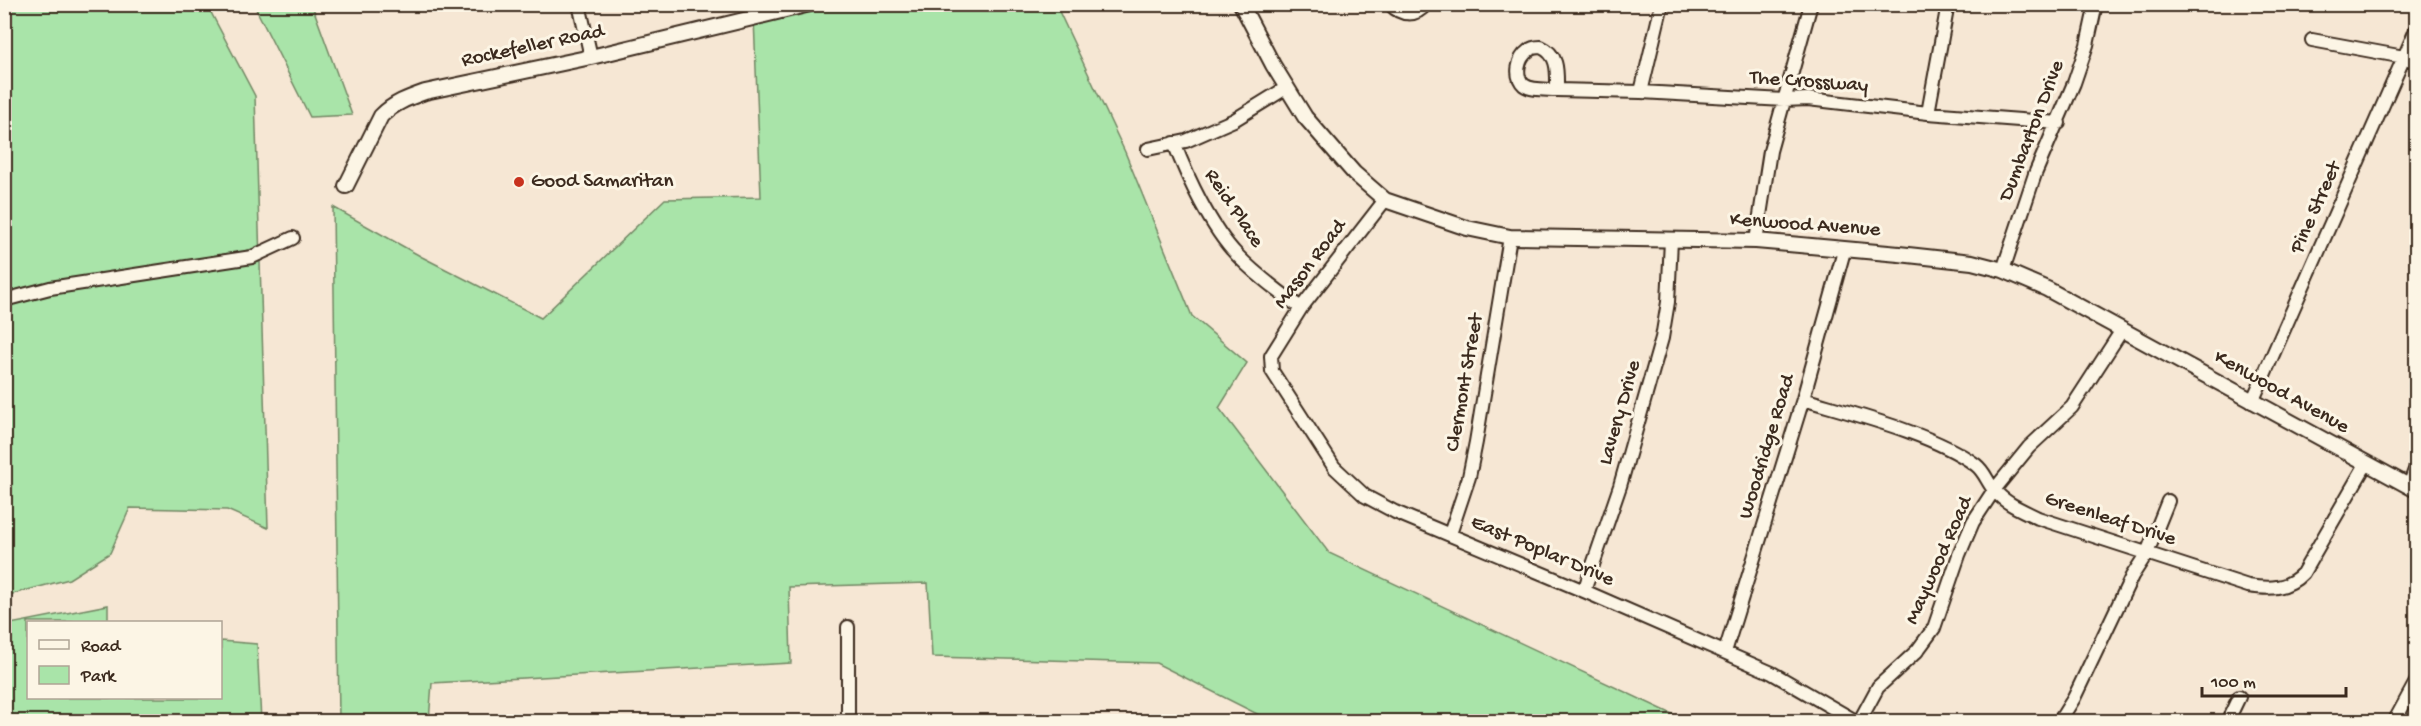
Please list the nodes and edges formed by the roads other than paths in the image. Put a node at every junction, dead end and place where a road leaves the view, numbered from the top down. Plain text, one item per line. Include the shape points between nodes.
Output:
1 (579, 4) edge
2 (810, 4) edge
3 (1241, 4) edge
4 (1390, 4) edge
5 (1426, 4) edge
6 (1662, 4) edge
7 (1811, 4) edge
8 (1948, 4) edge
9 (2096, 4) edge
10 (2416, 30) edge
11 (2312, 40) dead end
12 (591, 57) junction
13 (2404, 57) junction
14 (2416, 62) edge
15 (1286, 88) junction
16 (1557, 90) dead end
17 (1641, 92) junction
18 (1784, 100) junction
19 (1928, 113) junction
20 (2059, 123) junction
21 (1174, 143) junction
22 (1148, 149) dead end
23 (346, 186) dead end
24 (1385, 200) junction
25 (1510, 237) junction
26 (293, 238) dead end
27 (1671, 240) junction
28 (1756, 241) junction
29 (1844, 251) junction
30 (2003, 270) junction
31 (4, 300) edge
32 (1301, 308) junction
33 (2122, 330) junction
34 (1271, 356) joint
35 (1803, 399) junction
36 (2252, 402) junction
37 (2366, 464) junction
38 (2416, 467) edge
39 (2413, 488) edge
40 (1994, 490) junction
41 (2168, 501) dead end
42 (1450, 534) junction
43 (2148, 553) junction
44 (1584, 591) junction
45 (848, 627) dead end
46 (1725, 652) junction
47 (2416, 682) edge
48 (2239, 697) dead end
49 (848, 722) edge
50 (1858, 722) edge
51 (2059, 722) edge
52 (2227, 722) edge
53 (2394, 722) edge

1 - 12 street
2 - 12 street, Rockefeller Road
3 - 15 street, Kenwood Avenue
4 - 5 street via 1408,14
6 - 17 street
7 - 18 street
8 - 19 street
9 - 20 street, Dumbarton Drive via 2087,45
10 - 13 street, Pine Street
11 - 13 street
12 - 23 street, Rockefeller Road via 403,100 381,116
13 - 14 street
13 - 36 street, Pine Street
15 - 21 street via 1234,120
15 - 24 street, Kenwood Avenue via 1305,117 1354,173
16 - 17 street, The Crossway
17 - 18 street, The Crossway
18 - 19 street, The Crossway via 1808,99
18 - 28 street via 1770,151
19 - 20 street, The Crossway
20 - 30 street, Dumbarton Drive via 2035,174
21 - 22 street
21 - 32 street, Reid Place via 1180,163 1207,212 1235,253
24 - 25 street, Kenwood Avenue via 1467,228
24 - 32 street, Mason Road
25 - 27 street, Kenwood Avenue
25 - 42 street, Clermont Street via 1469,477
26 - 31 street via 252,257 50,288
27 - 28 street, Kenwood Avenue
27 - 44 street, Lavery Drive via 1662,339 1620,486
28 - 29 street, Kenwood Avenue
29 - 30 street, Kenwood Avenue via 1940,258
29 - 35 street, Woodridge Road
30 - 33 street, Kenwood Avenue
32 - 34 street, Mason Road
33 - 36 street, Kenwood Avenue
33 - 40 street, Maywood Road via 2072,407 2029,447
34 - 42 street, East Poplar Drive via 1272,371 1314,438 1350,484 1395,512
35 - 40 street, Greenleaf Drive via 1948,449 1985,473
35 - 46 street, Woodridge Road
36 - 37 street, Kenwood Avenue
37 - 39 street, Kenwood Avenue
37 - 43 street, Greenleaf Drive via 2310,564 2290,584 2275,588 2248,586
38 - 39 street
40 - 43 street, Greenleaf Drive via 2015,507 2038,518
40 - 50 street, Maywood Road via 1973,522 1934,628 1917,651 1878,687
41 - 43 street
42 - 44 street, East Poplar Drive
43 - 51 street via 2132,576
44 - 46 street, East Poplar Drive
45 - 49 street
46 - 50 street, East Poplar Drive via 1791,683
47 - 53 street
48 - 52 street

